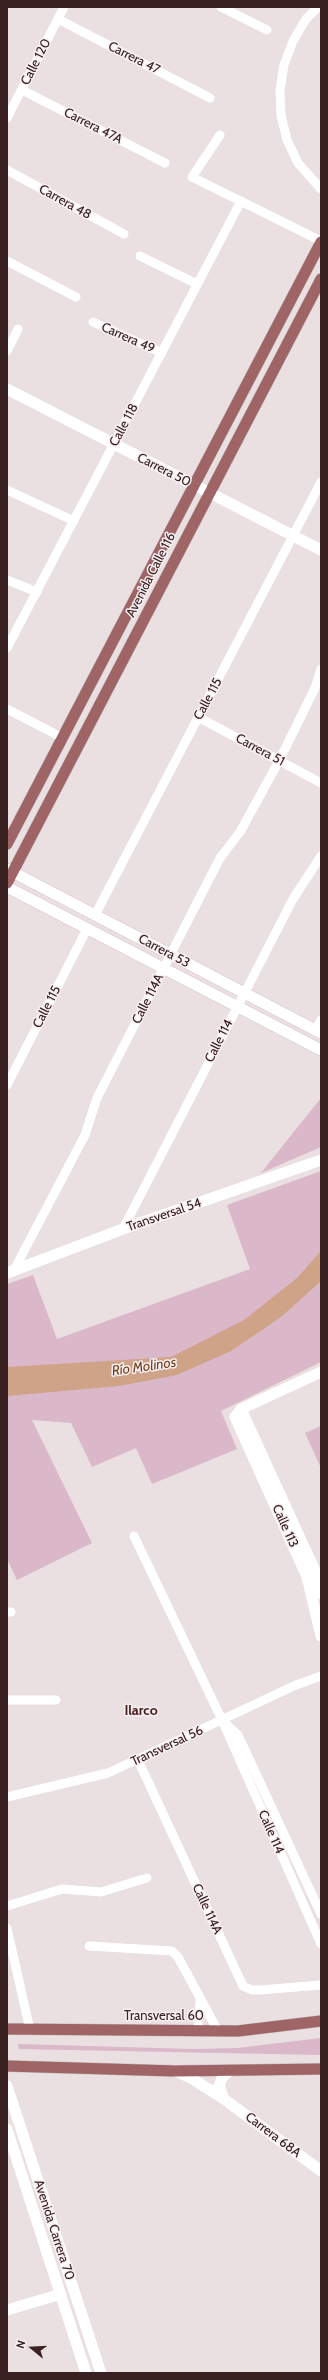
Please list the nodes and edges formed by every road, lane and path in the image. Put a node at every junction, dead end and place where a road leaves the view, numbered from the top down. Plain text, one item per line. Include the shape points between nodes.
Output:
1 (64, 7) edge
2 (221, 7) edge
3 (318, 7) edge
4 (58, 18) junction
5 (267, 30) dead end
6 (22, 90) junction
7 (210, 98) dead end
8 (7, 118) edge
9 (220, 135) dead end
10 (165, 163) dead end
11 (7, 170) edge
12 (321, 189) edge
13 (241, 201) junction
14 (124, 234) dead end
15 (321, 242) edge
16 (140, 256) dead end
17 (7, 261) edge
18 (321, 279) edge
19 (197, 284) junction
20 (76, 297) dead end
21 (93, 322) dead end
22 (18, 329) dead end
23 (7, 350) edge
24 (162, 353) junction
25 (7, 390) edge
26 (114, 444) junction
27 (321, 482) edge
28 (194, 485) junction
29 (7, 490) edge
30 (209, 493) junction
31 (74, 521) junction
32 (293, 536) junction
33 (321, 550) edge
34 (7, 580) edge
35 (37, 592) junction
36 (7, 648) edge
37 (321, 669) edge
38 (7, 709) edge
39 (198, 718) junction
40 (63, 738) junction
41 (279, 761) junction
42 (321, 783) edge
43 (7, 844) edge
44 (321, 856) edge
45 (10, 871) edge
46 (7, 883) edge
47 (7, 887) edge
48 (95, 915) junction
49 (87, 928) junction
50 (170, 954) junction
51 (163, 968) junction
52 (244, 993) junction
53 (237, 1006) junction
54 (321, 1020) edge
55 (318, 1032) edge
56 (321, 1050) edge
57 (7, 1085) edge
58 (321, 1160) edge
59 (123, 1229) junction
60 (11, 1271) edge
61 (321, 1372) edge
62 (241, 1409) junction
63 (134, 1536) dead end
64 (311, 1575) junction
65 (321, 1594) edge
66 (321, 1636) edge
67 (321, 1676) edge
68 (7, 1700) edge
69 (56, 1700) dead end
70 (222, 1720) junction
71 (138, 1760) junction
72 (7, 1797) edge
73 (147, 1878) dead end
74 (7, 1906) edge
75 (321, 1914) edge
76 (7, 1928) edge
77 (9, 1941) edge
78 (321, 1944) edge
79 (89, 1946) dead end
80 (321, 1985) edge
81 (200, 2001) junction
82 (321, 2021) edge
83 (7, 2029) edge
84 (30, 2030) junction
85 (198, 2030) junction
86 (218, 2031) junction
87 (7, 2066) edge
88 (321, 2070) edge
89 (175, 2071) junction
90 (229, 2071) junction
91 (7, 2086) edge
92 (224, 2099) junction
93 (7, 2129) edge
94 (321, 2171) edge
95 (56, 2235) junction
96 (43, 2239) junction
97 (62, 2298) junction
98 (77, 2299) junction
99 (7, 2310) edge
100 (86, 2373) edge
101 (101, 2373) edge

1 - 4 street, Calle 120
2 - 5 street
3 - 12 street via 293,41 284,65 280,90 281,115 288,140 298,163
4 - 6 street, Calle 120
4 - 7 street, Carrera 47
6 - 8 street, Calle 120
6 - 10 street, Carrera 47A
9 - 13 street via 192,177
11 - 14 street, Carrera 48
13 - 15 street
13 - 19 street, Calle 118
15 - 28 main road, Avenida Calle 116
16 - 19 street
17 - 20 street
18 - 30 main road, Avenida Calle 116
19 - 24 street, Calle 118
21 - 24 street, Carrera 49
22 - 23 street
24 - 26 street, Calle 118
25 - 26 street, Carrera 50
26 - 28 street, Carrera 50
26 - 31 street, Calle 118
27 - 32 street, Calle 115
28 - 30 street, Carrera 50
28 - 40 main road, Avenida Calle 116
29 - 31 street
30 - 32 street, Carrera 50
30 - 45 main road, Avenida Calle 116
31 - 35 street, Calle 118
32 - 33 street, Carrera 50
32 - 39 street, Calle 115
34 - 35 street
35 - 36 street, Calle 118
37 - 41 street, Calle 114A via 315,688
38 - 40 street
39 - 41 street, Carrera 51
39 - 48 street, Calle 115
40 - 43 main road, Avenida Calle 116
41 - 42 street, Carrera 51
41 - 50 street, Calle 114A via 240,832 220,858
44 - 52 street, Calle 114 via 293,898
45 - 46 main road, Avenida Calle 116
45 - 48 street, Carrera 53
47 - 49 street, Carrera 53
48 - 50 street, Carrera 53
49 - 51 street, Carrera 53
49 - 57 street, Calle 115
50 - 51 street, Calle 114A
50 - 52 street, Carrera 53
51 - 53 street, Carrera 53
51 - 60 street, Calle 114A via 98,1098 85,1136
52 - 53 street, Calle 114
52 - 55 street, Carrera 53
53 - 56 street, Carrera 53
53 - 59 street, Calle 114
54 - 55 street
58 - 59 street, Transversal 54
59 - 60 street, Transversal 54
61 - 62 street
62 - 64 street, Calle 113
62 - 64 street, Calle 113 via 235,1417 236,1421
63 - 70 street, Calle 114
64 - 65 street, Calle 113
64 - 66 street, Calle 113
67 - 70 street, Transversal 56
68 - 69 street
70 - 71 street, Transversal 56
70 - 75 street, Calle 114 via 238,1735
70 - 78 street, Calle 114
71 - 72 street, Transversal 56 via 93,1778
71 - 80 street, Calle 114A via 243,1986 260,1990
73 - 74 street via 101,1892 62,1889
76 - 77 street
77 - 84 street
79 - 81 street via 168,1950 178,1957
81 - 85 street
81 - 86 street
82 - 86 main road, Transversal 60 via 262,2029
83 - 84 main road, Transversal 60
84 - 85 main road, Transversal 60
85 - 86 main road, Transversal 60
87 - 89 main road
88 - 90 main road
89 - 90 main road
89 - 92 street, Carrera 68A
90 - 92 street via 219,2086
91 - 95 street, Avenida Carrera 70
92 - 94 street, Carrera 68A
93 - 96 street, Avenida Carrera 70
95 - 96 street
95 - 98 street, Avenida Carrera 70
96 - 97 street, Avenida Carrera 70
97 - 98 street
97 - 99 street
97 - 100 street, Avenida Carrera 70
98 - 101 street, Avenida Carrera 70

